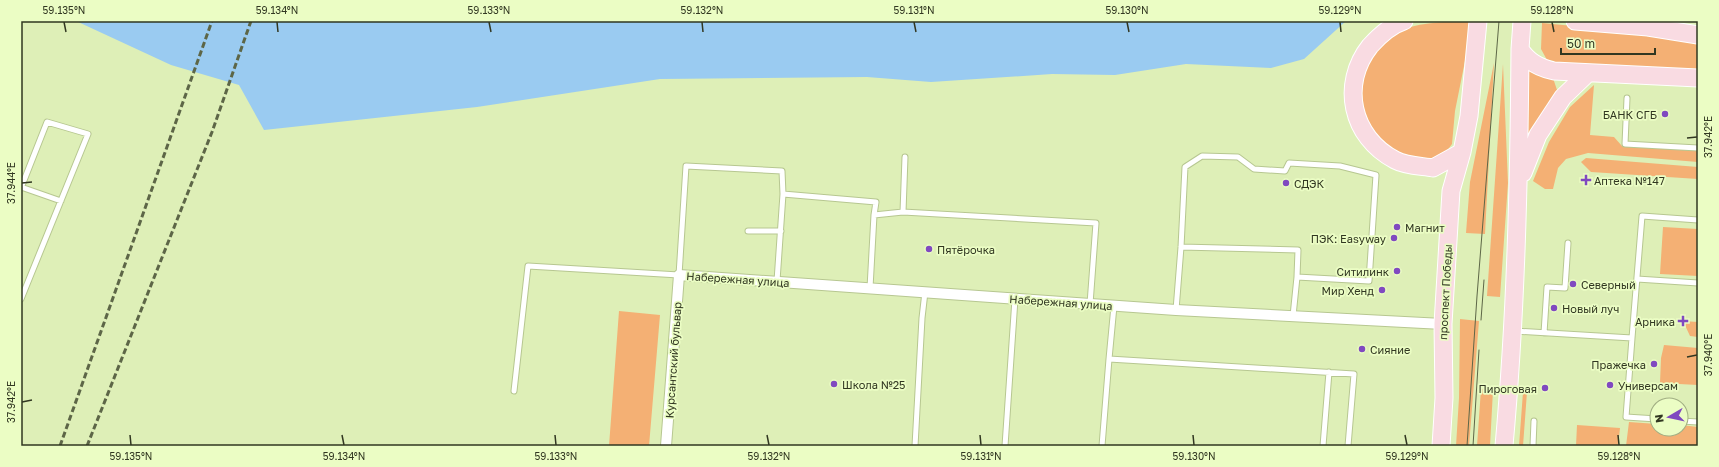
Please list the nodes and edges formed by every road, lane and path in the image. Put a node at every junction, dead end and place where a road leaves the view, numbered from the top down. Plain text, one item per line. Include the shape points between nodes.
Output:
1 (1404, 21) edge
2 (1478, 21) edge
3 (1522, 21) edge
4 (1575, 21) edge
5 (1698, 35) edge
6 (1520, 49) junction
7 (1588, 73) junction
8 (1698, 78) edge
9 (1627, 98) dead end
10 (1698, 148) edge
11 (1462, 152) junction
12 (905, 157) dead end
13 (1433, 168) junction
14 (1519, 182) junction
15 (21, 187) edge
16 (1451, 191) junction
17 (783, 194) junction
18 (61, 201) junction
19 (903, 212) junction
20 (874, 215) junction
21 (1698, 220) edge
22 (748, 231) dead end
23 (781, 231) junction
24 (1568, 243) dead end
25 (1181, 247) junction
26 (680, 275) junction
27 (1297, 277) junction
28 (1637, 278) junction
29 (777, 281) junction
30 (1698, 283) edge
31 (870, 288) junction
32 (925, 292) junction
33 (21, 299) edge
34 (1015, 299) junction
35 (1090, 304) junction
36 (1114, 306) junction
37 (1176, 310) junction
38 (1293, 316) junction
39 (1443, 324) junction
40 (1513, 331) junction
41 (1544, 332) junction
42 (1632, 338) junction
43 (1109, 359) junction
44 (1328, 372) junction
45 (514, 391) dead end
46 (1649, 418) edge
47 (1534, 421) dead end
48 (666, 446) edge
49 (915, 446) edge
50 (1005, 446) edge
51 (1102, 446) edge
52 (1323, 446) edge
53 (1348, 446) edge
54 (1441, 446) edge
55 (1504, 446) edge
56 (1533, 446) edge

1 - 13 main road via 1378,37 1363,55 1355,74 1352,93 1356,113 1365,132 1377,147 1395,161
2 - 11 main road, проспект Победы via 1469,116
3 - 6 main road
4 - 5 main road via 1648,27
6 - 7 main road via 1530,62 1544,69
6 - 14 main road
7 - 8 main road
7 - 14 main road via 1563,96 1538,135
9 - 10 lane via 1625,144
11 - 13 main road
11 - 16 main road, проспект Победы
12 - 19 lane
13 - 16 main road
14 - 40 main road
15 - 18 lane
15 - 18 lane via 47,122 88,134
16 - 39 main road, проспект Победы
17 - 20 lane via 876,202
17 - 23 lane
17 - 26 lane via 782,171 686,166
18 - 33 lane
19 - 20 lane
19 - 35 lane via 1096,223
20 - 31 lane
21 - 28 lane via 1642,216
22 - 23 lane
23 - 29 lane
24 - 41 lane via 1565,288 1547,287
25 - 27 lane via 1298,250
25 - 27 lane via 1185,167 1202,156 1238,157 1254,169 1285,171 1289,163 1340,166 1376,175 1369,281
25 - 37 lane
26 - 29 street, Набережная улица
26 - 45 lane via 528,266
26 - 48 street, Курсантский бульвар
27 - 38 lane
28 - 30 lane
28 - 42 lane
29 - 31 street, Набережная улица
31 - 32 street, Набережная улица
32 - 34 street, Набережная улица
32 - 49 lane
34 - 35 street, Набережная улица
34 - 50 lane
35 - 36 street, Набережная улица
36 - 37 street, Набережная улица
36 - 43 lane
37 - 38 street, Набережная улица
38 - 39 street, Набережная улица
39 - 54 main road, проспект Победы via 1444,398
40 - 41 lane
40 - 55 main road
41 - 42 lane
42 - 46 lane via 1626,417
43 - 44 lane
43 - 51 lane
44 - 52 lane
44 - 53 lane via 1354,374
47 - 56 lane

